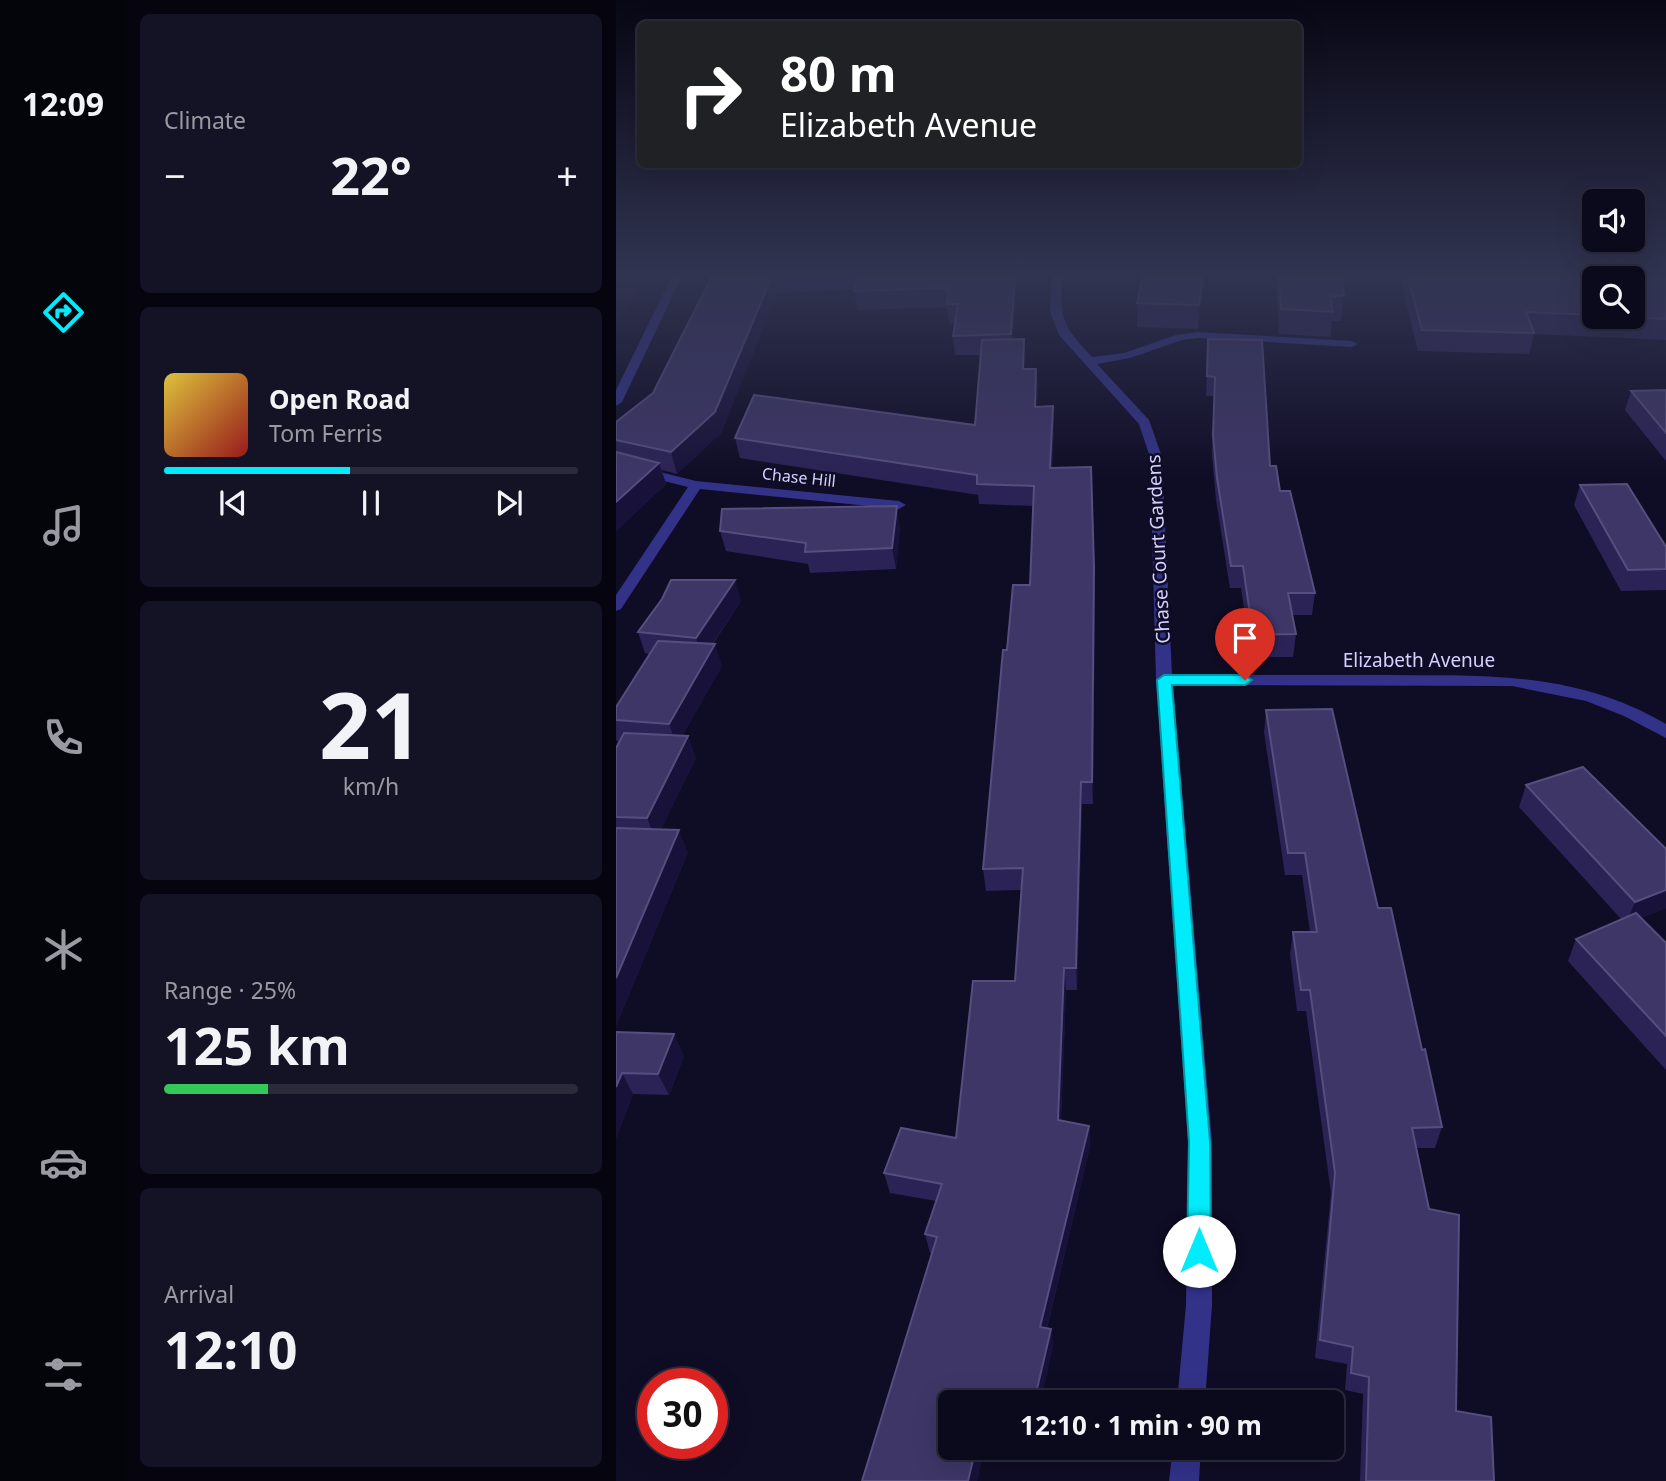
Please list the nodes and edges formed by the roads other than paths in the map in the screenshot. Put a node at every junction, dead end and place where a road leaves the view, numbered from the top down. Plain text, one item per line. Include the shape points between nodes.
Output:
1 (645, 343) edge
2 (1073, 343) edge
3 (1163, 343) edge
4 (1337, 343) edge
5 (1352, 344) dead end
6 (1091, 361) junction
7 (616, 402) edge
8 (616, 465) edge
9 (696, 485) junction
10 (899, 505) edge
11 (616, 607) edge
12 (1164, 680) junction
13 (1665, 730) edge
14 (1192, 1390) edge
15 (1186, 1460) edge
16 (1184, 1481) edge

1 - 7 street
2 - 6 street, Chase Court Gardens
3 - 6 street via 1126,356
4 - 5 street
6 - 12 street, Chase Court Gardens via 1145,423 1156,457
8 - 9 street, Chase Hill
9 - 10 street, Chase Hill
9 - 11 street
12 - 13 street, Elizabeth Avenue via 1512,681 1558,687 1603,700
12 - 14 street, Chase Court Gardens via 1200,1142 1199,1306
15 - 16 street

